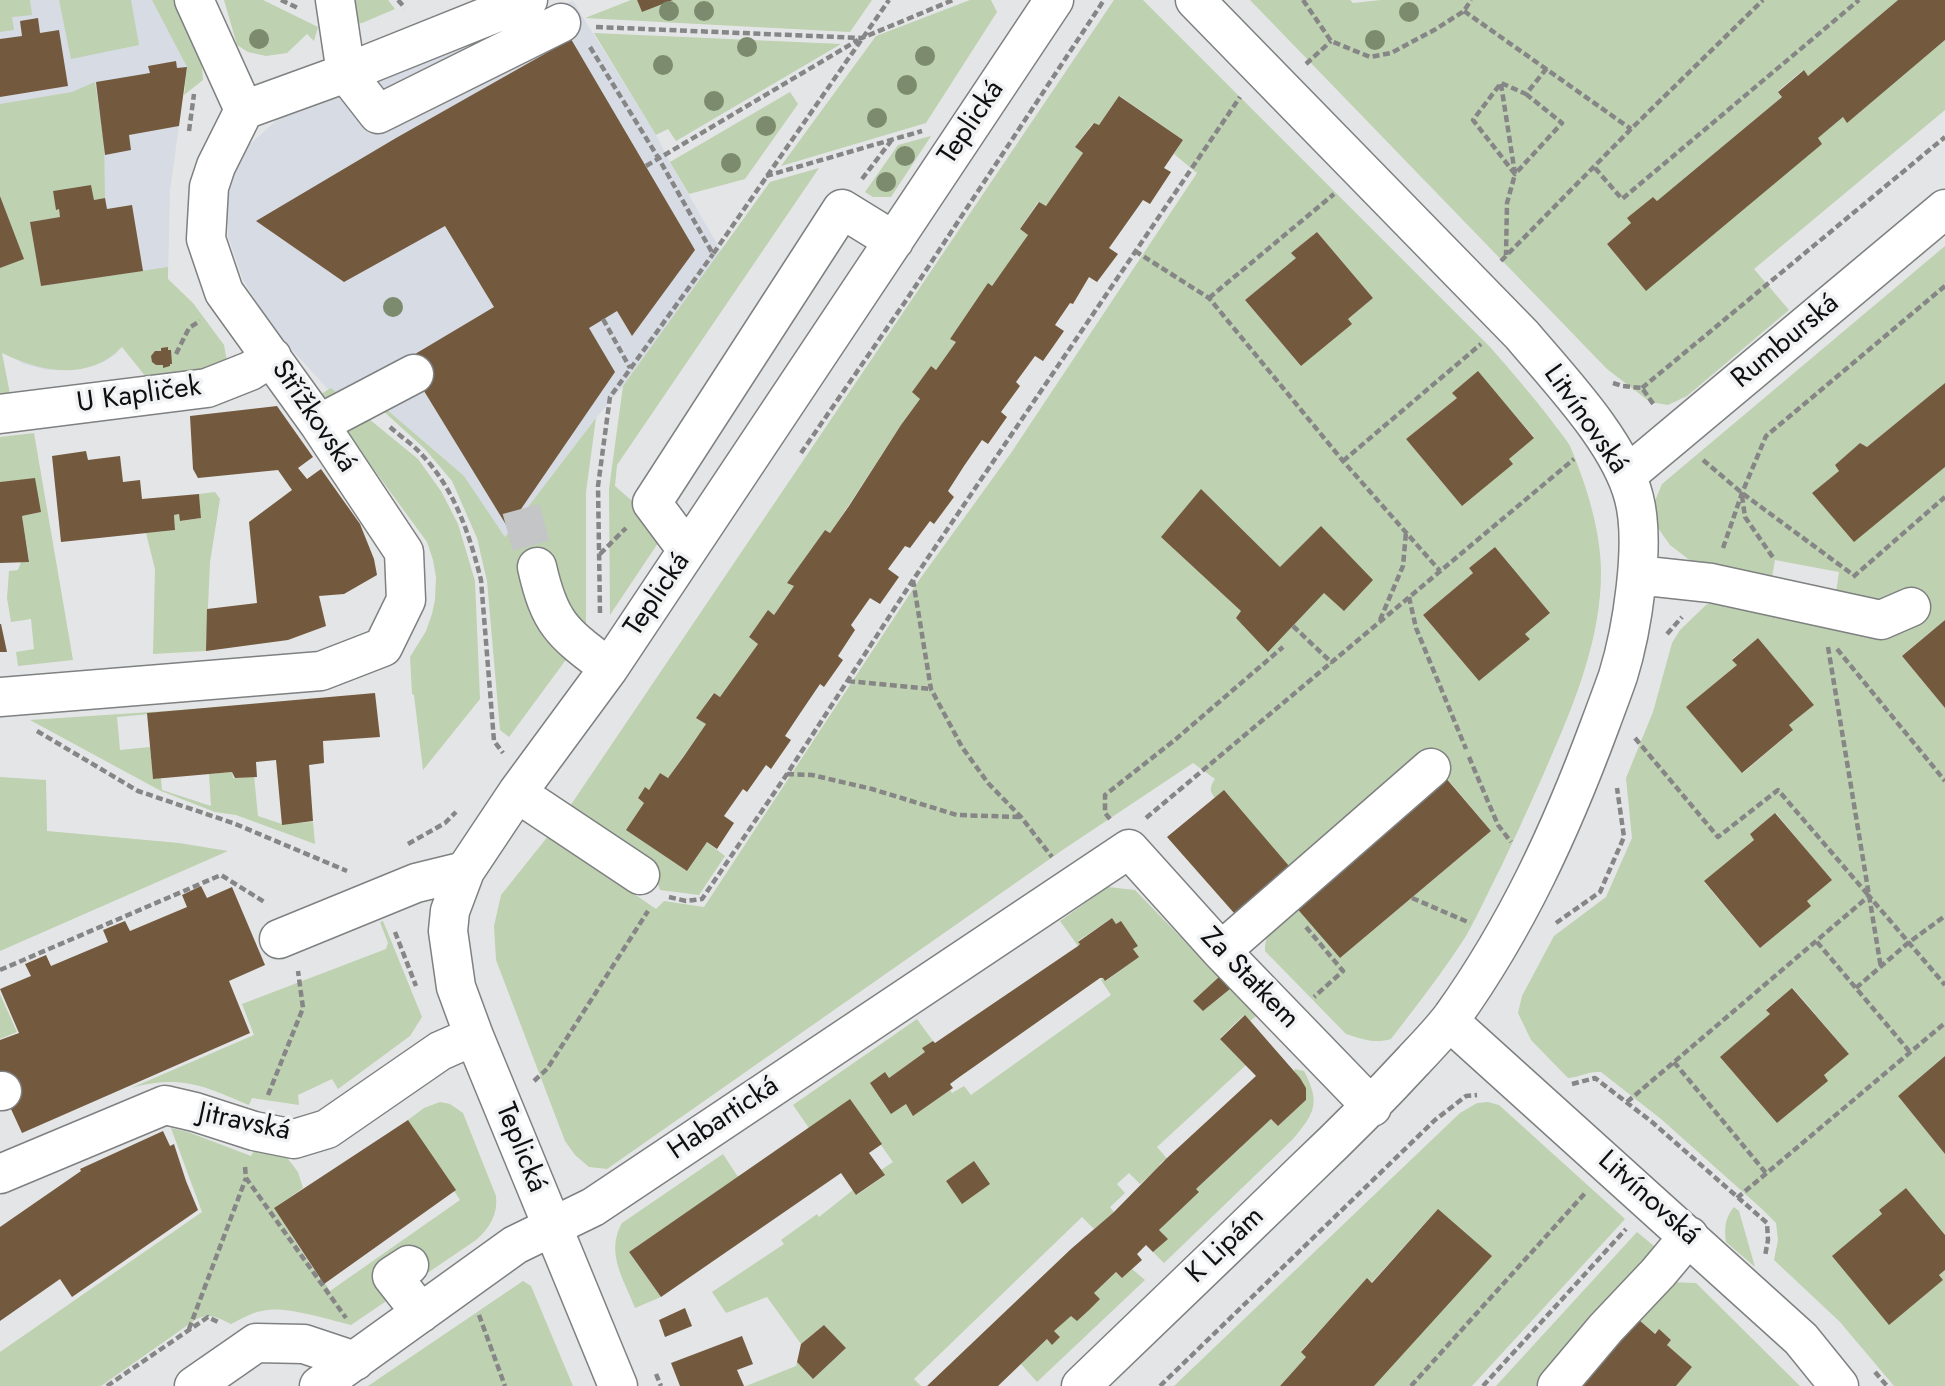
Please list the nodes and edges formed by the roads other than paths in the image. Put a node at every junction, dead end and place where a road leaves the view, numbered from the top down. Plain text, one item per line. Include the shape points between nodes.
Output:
1 (335, 0) edge
2 (528, 0) edge
3 (1054, 0) edge
4 (1195, 0) edge
5 (197, 3) edge
6 (579, 29) road end
7 (346, 73) junction
8 (244, 110) junction
9 (1945, 209) edge
10 (894, 241) junction
11 (272, 357) junction
12 (414, 374) dead end
13 (0, 414) edge
14 (319, 424) junction
15 (1627, 475) junction
16 (687, 550) junction
17 (537, 567) tunnel mouth
18 (1637, 575) junction
19 (1911, 607) dead end
20 (596, 658) junction
21 (0, 697) edge
22 (1431, 768) dead end
23 (517, 793) junction
24 (1129, 849) joint
25 (465, 871) junction
26 (650, 892) road end
27 (287, 936) road end
28 (1220, 951) junction
29 (1449, 1021) junction
30 (474, 1036) junction
31 (1371, 1107) junction
32 (0, 1174) edge
33 (553, 1227) junction
34 (1689, 1236) junction
35 (409, 1265) dead end
36 (421, 1313) junction
37 (362, 1356) junction
38 (1854, 1376) edge
39 (194, 1386) edge
40 (319, 1386) edge
41 (618, 1386) edge
42 (1081, 1386) edge
43 (1557, 1386) edge

1 - 7 street
2 - 7 street
3 - 10 street, Teplická
4 - 15 street, Litvínovská via 1522,335 1609,444
5 - 8 street
6 - 7 street via 378,114
7 - 8 street
8 - 11 street, Střížkovská via 209,187 206,239 224,292
9 - 15 street, Rumburská
10 - 16 street, Teplická
10 - 16 street via 842,209 652,503
11 - 13 street, U Kapliček via 207,388
11 - 14 street, Střížkovská
12 - 14 street
14 - 21 street, Střížkovská via 404,552 406,600 383,646 321,671
15 - 18 street, Litvínovská via 1635,501
16 - 20 street, Teplická
17 - 20 street via 551,613 563,631
18 - 19 street via 1711,583 1881,620
18 - 29 street, Litvínovská via 1619,674 1583,771 1526,898
20 - 23 street, Teplická
22 - 28 street
23 - 25 street, Teplická
23 - 26 street
24 - 28 street, Za Statkem
24 - 33 street, Habartická via 593,1207
25 - 27 street via 415,883
25 - 30 street, Teplická via 450,911 448,931 456,987
28 - 31 street, Za Statkem
29 - 31 street, Litvínovská
29 - 34 street, Litvínovská
30 - 32 street, Jitravská via 440,1051 327,1129 293,1139 165,1105
30 - 33 street, Teplická
31 - 42 street, K Lipám
33 - 36 street, Habartická via 515,1245
33 - 41 street, Teplická
34 - 38 street, Litvínovská via 1801,1339
34 - 43 street
35 - 36 street via 392,1276
36 - 37 street, Habartická
37 - 39 street via 304,1344 256,1343
37 - 40 street, Habartická

